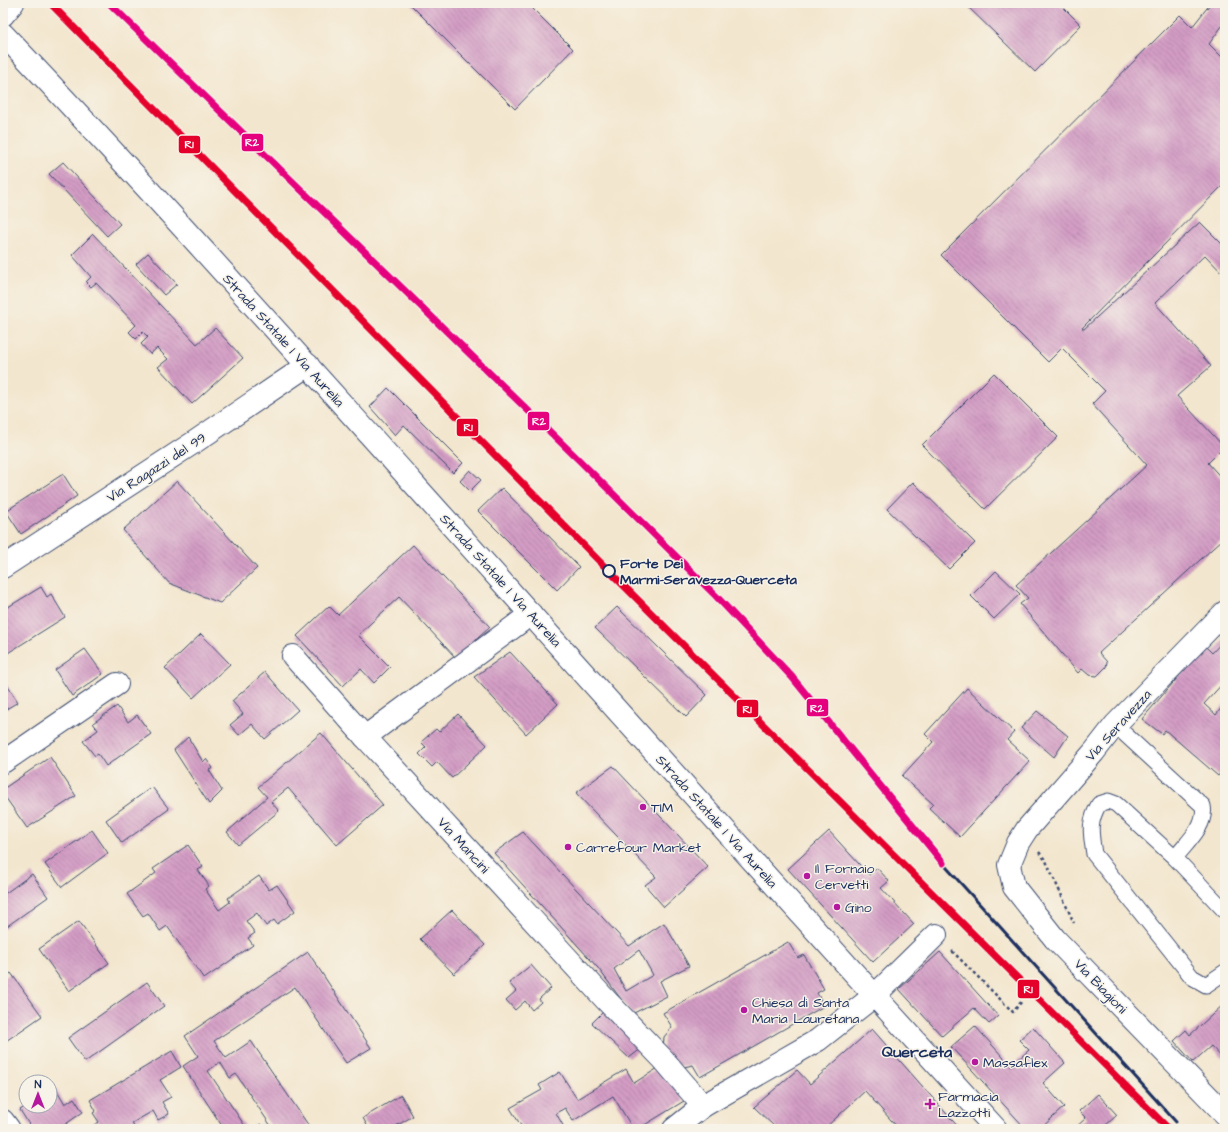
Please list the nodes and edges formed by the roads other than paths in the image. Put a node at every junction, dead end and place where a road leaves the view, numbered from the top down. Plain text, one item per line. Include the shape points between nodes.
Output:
1 (13, 3) edge
2 (3, 15) edge
3 (3, 34) edge
4 (308, 365) junction
5 (3, 567) edge
6 (1225, 612) edge
7 (531, 614) junction
8 (293, 656) dead end
9 (117, 684) dead end
10 (1115, 725) junction
11 (365, 737) junction
12 (3, 762) edge
13 (1023, 836) joint
14 (1175, 858) junction
15 (1225, 911) edge
16 (936, 935) road end
17 (1225, 972) edge
18 (874, 996) junction
19 (703, 1106) junction
20 (1225, 1114) edge
21 (3, 1121) edge
22 (9, 1129) edge
23 (674, 1129) edge
24 (996, 1129) edge

1 - 2 street
3 - 4 street, Strada Statale 1 Via Aurelia
4 - 5 street, Via Ragazzi del 99
4 - 7 street, Strada Statale 1 Via Aurelia
6 - 10 street, Via Seravezza
7 - 11 street
7 - 18 street, Strada Statale 1 Via Aurelia
8 - 11 street, Via Mancini
9 - 12 street
10 - 13 street, Via Seravezza
10 - 14 lane via 1203,806 1205,815 1202,823
11 - 19 street, Via Mancini via 663,1059
13 - 20 street, Via Biagioni via 1009,864 1014,887 1055,939
14 - 15 lane
14 - 17 lane via 1116,804 1108,801 1100,804 1092,817 1094,854 1192,977 1206,985
16 - 18 street
18 - 19 street via 818,1040
18 - 24 street, Strada Statale 1 Via Aurelia
19 - 23 street
21 - 22 street

